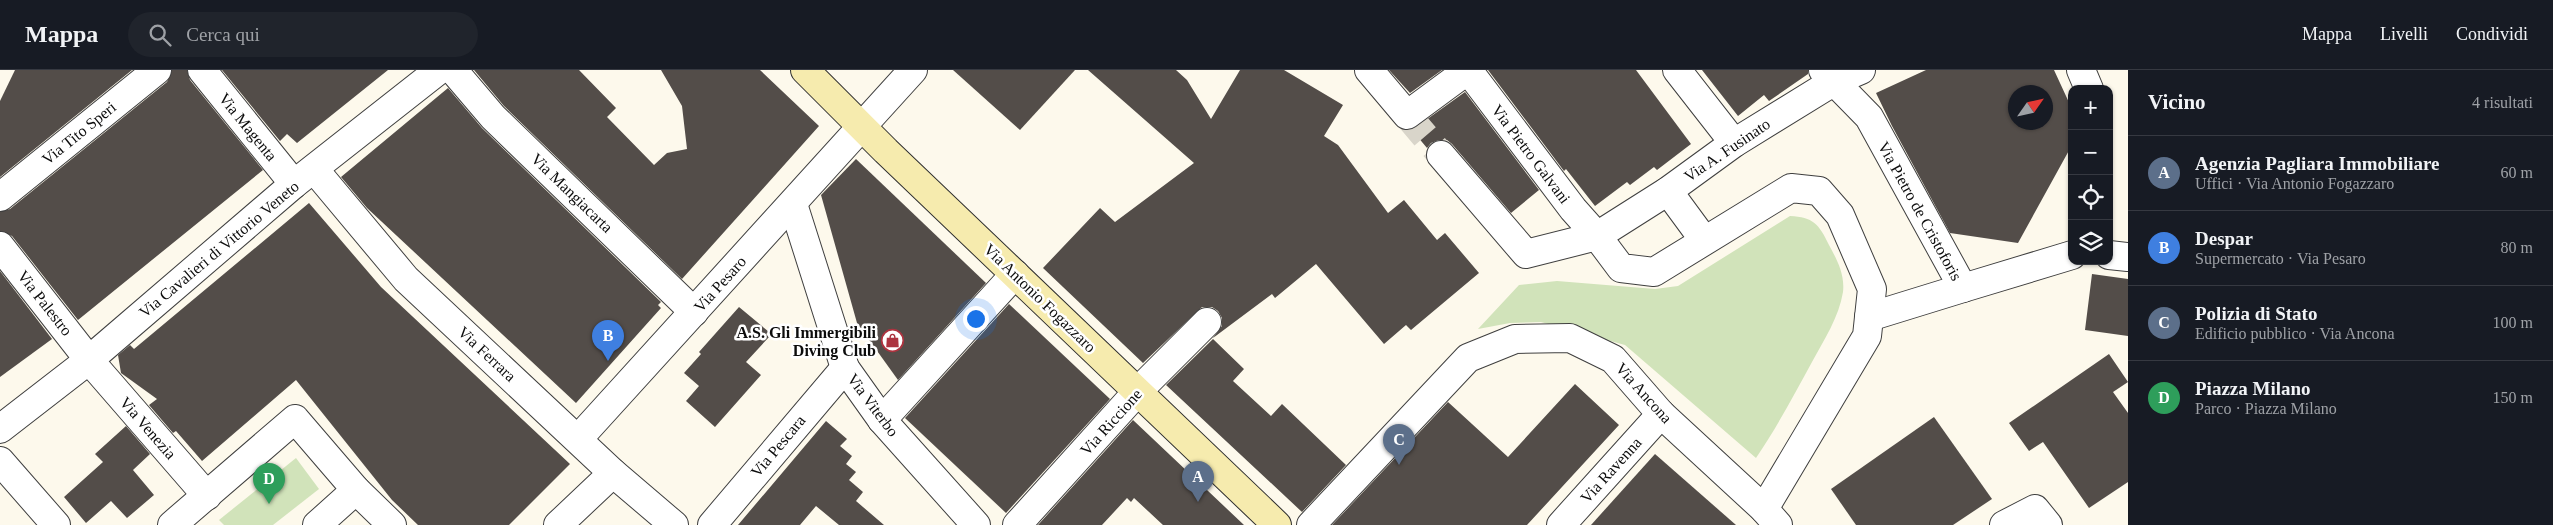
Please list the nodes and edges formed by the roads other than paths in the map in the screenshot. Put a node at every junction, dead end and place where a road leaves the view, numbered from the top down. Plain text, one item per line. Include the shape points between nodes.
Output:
1 (157, 70) edge
2 (202, 70) edge
3 (439, 70) edge
4 (453, 70) edge
5 (805, 70) edge
6 (913, 70) edge
7 (1369, 70) edge
8 (1468, 70) edge
9 (1677, 70) edge
10 (1861, 70) edge
11 (2080, 70) edge
12 (1828, 76) edge
13 (2087, 85) edge
14 (860, 126) junction
15 (1734, 143) junction
16 (1441, 155) tunnel mouth
17 (304, 177) junction
18 (1668, 191) junction
19 (0, 197) edge
20 (793, 204) junction
21 (1597, 236) junction
22 (1704, 240) junction
23 (0, 246) edge
24 (2113, 255) edge
25 (2068, 256) edge
26 (2128, 257) edge
27 (1015, 274) junction
28 (1963, 288) junction
29 (694, 312) junction
30 (1869, 317) junction
31 (1207, 322) dead end
32 (90, 360) junction
33 (845, 368) junction
34 (1138, 391) junction
35 (1661, 414) junction
36 (882, 420) junction
37 (0, 429) edge
38 (578, 439) junction
39 (0, 461) edge
40 (613, 473) junction
41 (356, 490) junction
42 (202, 509) edge
43 (1771, 517) edge
44 (56, 525) edge
45 (172, 525) edge
46 (317, 525) edge
47 (392, 525) edge
48 (558, 525) edge
49 (674, 525) edge
50 (712, 525) edge
51 (976, 525) edge
52 (1017, 525) edge
53 (1277, 525) edge
54 (1311, 525) edge
55 (1561, 525) edge
56 (2004, 525) edge
57 (2048, 525) edge

1 - 19 street, Via Tito Speri
2 - 17 street, Via Magenta
3 - 17 street, Via Cavalieri di Vittorio Veneto
4 - 29 street, Via Mangiacarta via 493,117
5 - 14 street, Via Antonio Fogazzaro
6 - 14 street, Via Pesaro
7 - 8 street via 1407,115
8 - 21 street, Via Pietro Galvani
9 - 15 street
10 - 12 street, Via A. Fusinato
11 - 13 street
12 - 15 street, Via A. Fusinato
12 - 28 street, Via Pietro de Cristoforis via 1869,117
14 - 20 street, Via Pesaro
14 - 27 street, Via Antonio Fogazzaro
15 - 18 street, Via A. Fusinato
16 - 21 street, Via A. Fusinato via 1526,254
17 - 32 street, Via Cavalieri di Vittorio Veneto
17 - 38 street, Via Ferrara via 406,279
18 - 21 street, Via A. Fusinato
18 - 22 street
20 - 29 street, Via Pesaro
20 - 33 street, Via Viterbo
21 - 22 street, Via Pietro Galvani via 1621,268 1654,272
22 - 30 street, Via Pietro Galvani via 1791,188 1819,191 1840,215 1872,289
23 - 32 street, Via Palestro
24 - 26 street
25 - 28 street, Via Pietro de Cristoforis
27 - 34 street, Via Antonio Fogazzaro
27 - 36 street
28 - 30 street
29 - 38 street, Via Pesaro
30 - 43 street, Via Pietro Galvani via 1866,336
31 - 34 street, Via Riccione
32 - 37 street, Via Cavalieri di Vittorio Veneto
32 - 42 street, Via Venezia
33 - 36 street, Via Viterbo
33 - 50 street, Via Pescara
34 - 52 street, Via Riccione
34 - 53 street, Via Antonio Fogazzaro
35 - 43 street, Via Ancona
35 - 54 street, Via Ancona via 1612,359 1570,338 1515,339 1468,358
35 - 55 street, Via Ravenna
36 - 51 street, Via Viterbo
38 - 40 street, Via Ferrara
39 - 44 street
40 - 48 street
40 - 49 street, Via Ferrara
41 - 42 street via 295,419
41 - 46 street
41 - 47 street
42 - 45 street
56 - 57 street via 2035,509

